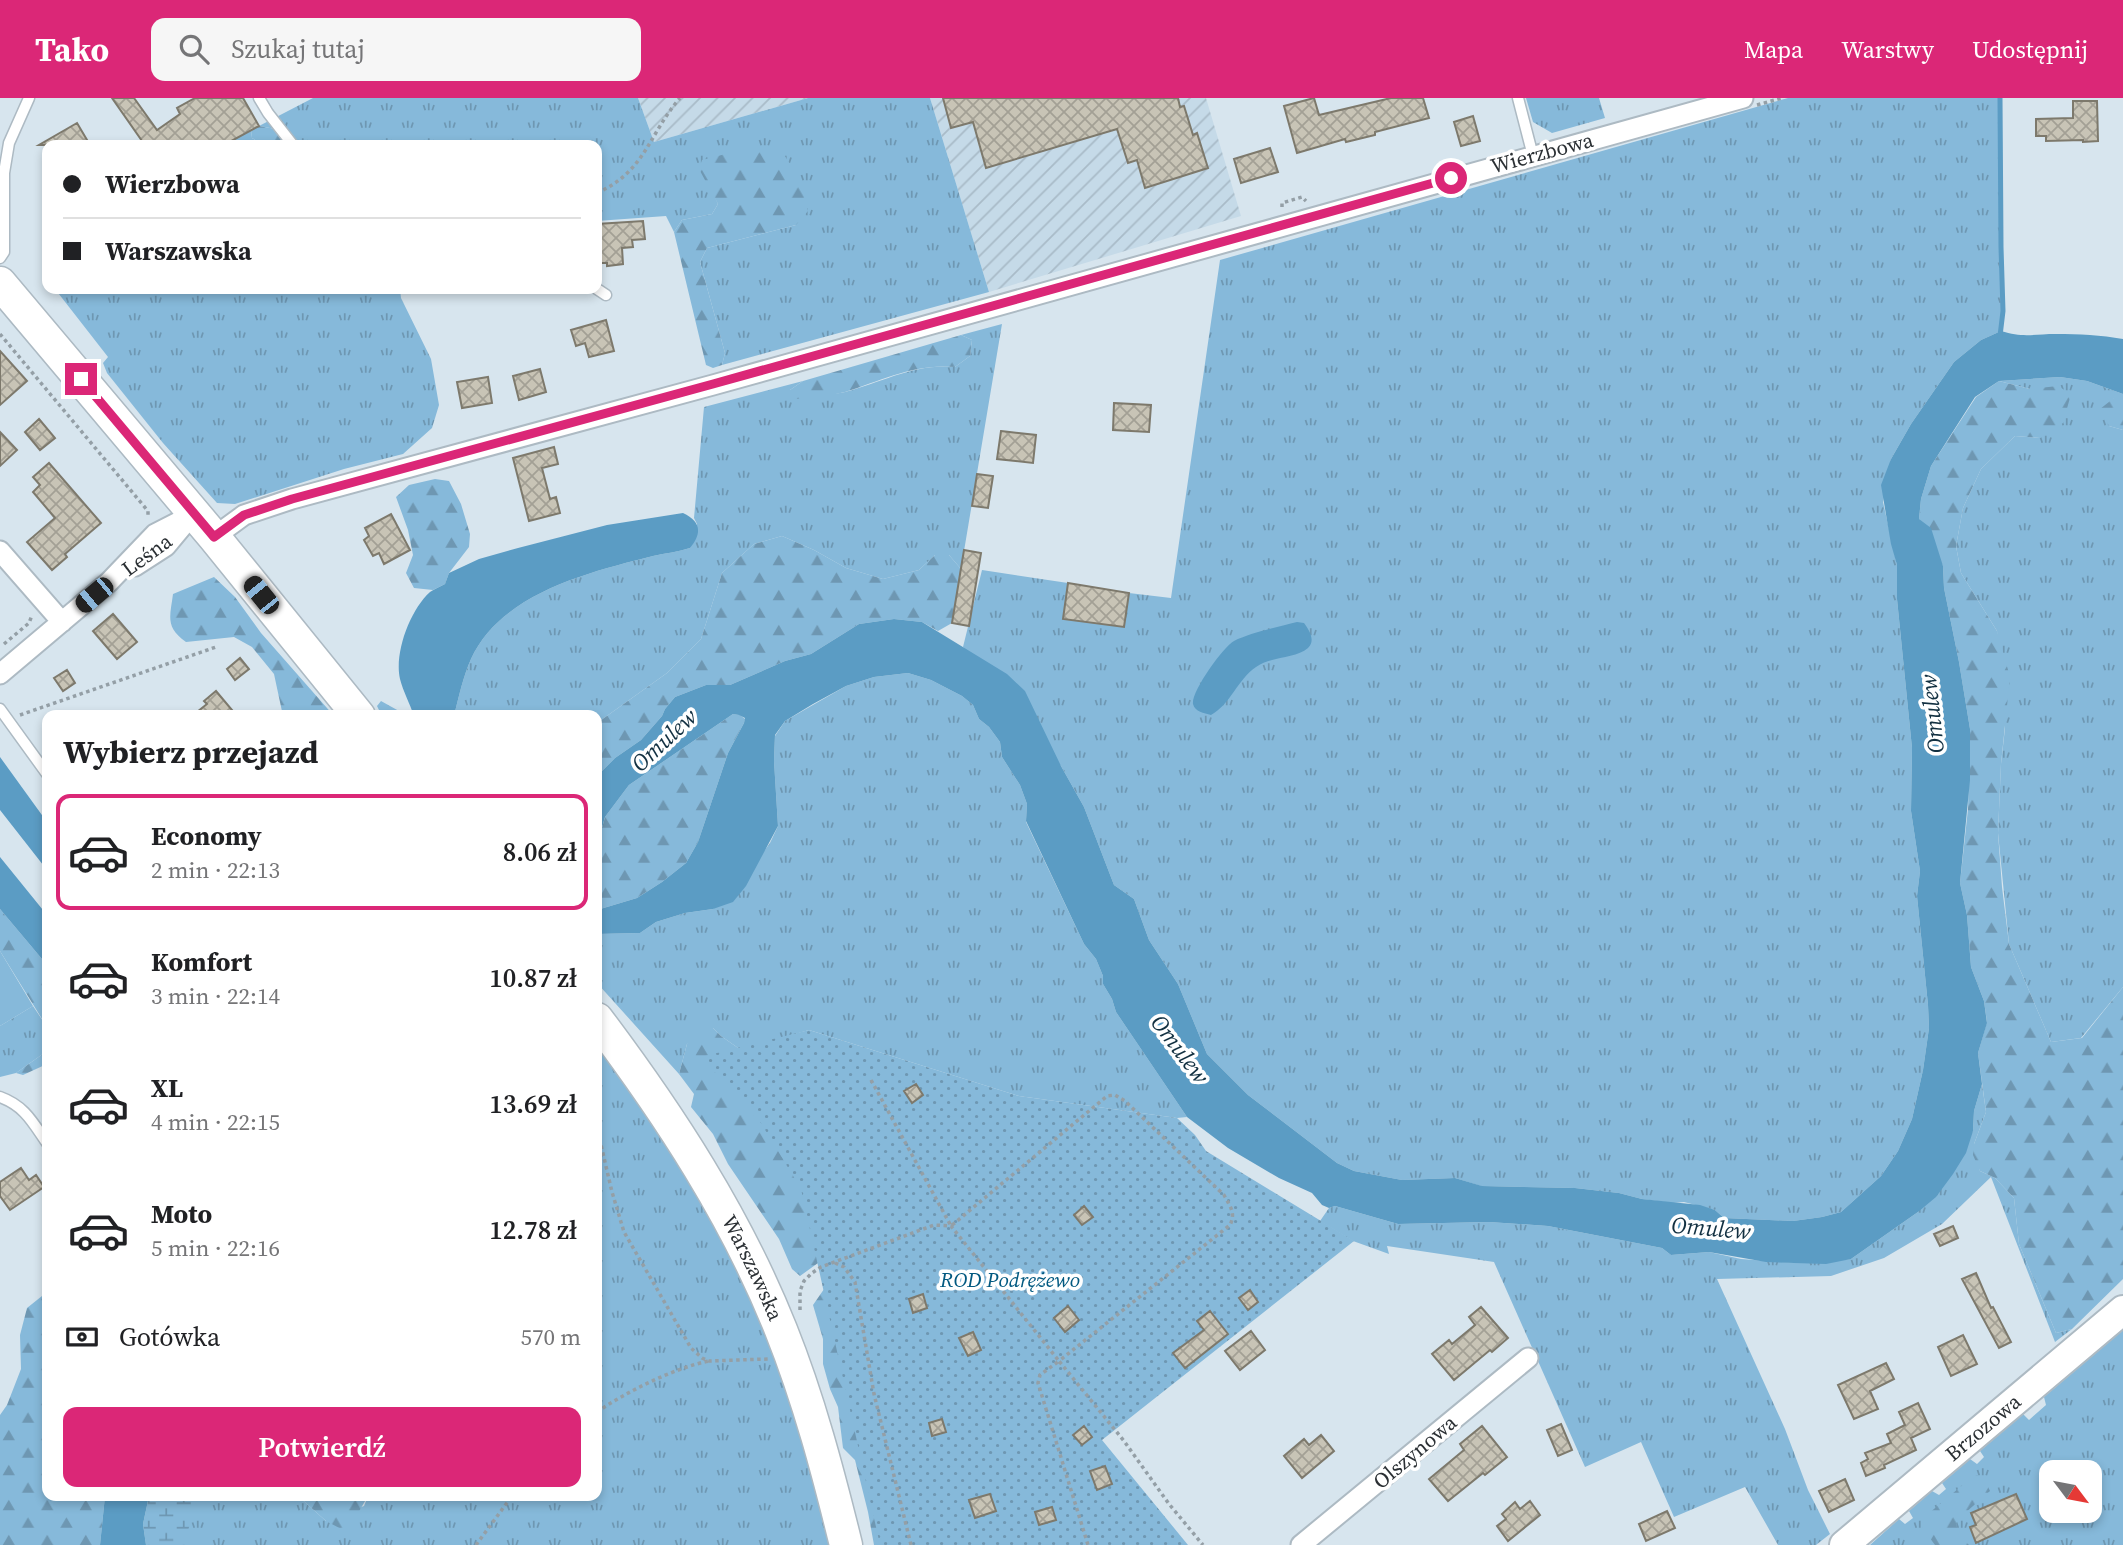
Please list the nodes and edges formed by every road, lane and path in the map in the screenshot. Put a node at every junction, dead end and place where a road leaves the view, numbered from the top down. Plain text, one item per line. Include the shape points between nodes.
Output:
1 (29, 98) edge
2 (259, 98) edge
3 (680, 98) edge
4 (1518, 98) edge
5 (1743, 98) edge
6 (289, 140) edge
7 (1534, 156) junction
8 (602, 191) edge
9 (0, 258) edge
10 (0, 283) edge
11 (602, 292) edge
12 (606, 295) dead end
13 (0, 334) edge
14 (145, 524) dead end
15 (204, 525) junction
16 (0, 551) edge
17 (35, 609) dead end
18 (62, 622) junction
19 (216, 647) dead end
20 (0, 648) edge
21 (0, 674) edge
22 (0, 709) edge
23 (354, 710) edge
24 (8, 720) junction
25 (42, 767) edge
26 (602, 1025) edge
27 (871, 1080) dead end
28 (0, 1097) edge
29 (42, 1136) edge
30 (602, 1149) edge
31 (951, 1226) junction
32 (833, 1263) junction
33 (2123, 1310) edge
34 (787, 1346) junction
35 (1528, 1358) dead end
36 (1059, 1361) junction
37 (709, 1362) junction
38 (602, 1409) edge
39 (508, 1501) edge
40 (475, 1545) edge
41 (846, 1545) edge
42 (911, 1545) edge
43 (1088, 1545) edge
44 (1203, 1545) edge
45 (1301, 1545) edge
46 (1844, 1545) edge

1 - 9 lane via 9,143 4,173 4,252
2 - 6 lane
3 - 8 path via 630,172
4 - 7 lane
5 - 7 street, Wierzbowa
7 - 15 street, Wierzbowa
10 - 15 main road
11 - 12 lane
13 - 14 path via 148,511
15 - 18 street, Leśna via 155,534
15 - 23 main road
16 - 18 street
17 - 20 path via 29,622
18 - 21 street, Leśna
19 - 24 path
22 - 24 lane
24 - 25 lane
26 - 34 main road, Warszawska via 662,1107 707,1180 751,1261
27 - 31 path
28 - 29 lane via 17,1104
30 - 37 path via 624,1232 691,1348
31 - 32 path via 934,1224
31 - 36 path
31 - 36 path via 1107,1096 1115,1095 1224,1195 1233,1211 1230,1225
32 - 34 path via 804,1281 799,1315
32 - 42 path via 844,1267 855,1282 874,1394
33 - 46 main road, Brzozowa
34 - 37 path
34 - 41 main road, Warszawska
35 - 45 street, Olszynowa
36 - 43 path via 1038,1383
36 - 44 path
37 - 38 path via 680,1370
39 - 40 path

